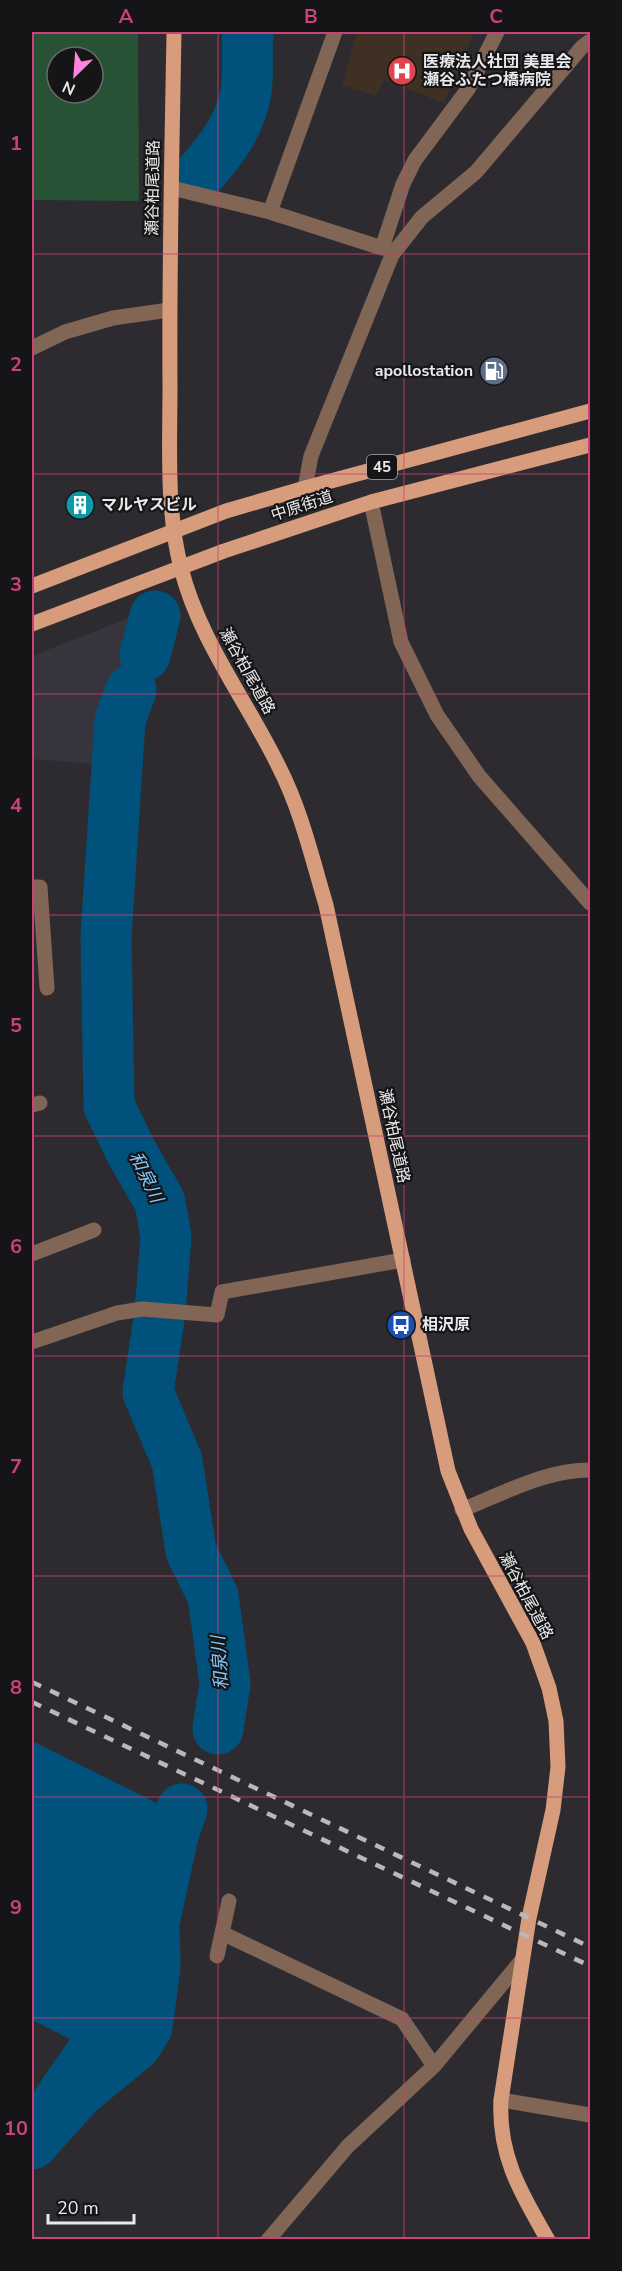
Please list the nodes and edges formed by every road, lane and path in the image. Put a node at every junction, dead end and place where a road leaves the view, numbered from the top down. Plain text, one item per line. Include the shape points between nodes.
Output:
1 (174, 32) edge
2 (335, 32) edge
3 (497, 32) edge
4 (591, 41) edge
5 (171, 188) junction
6 (270, 212) junction
7 (387, 252) junction
8 (169, 310) junction
9 (32, 348) edge
10 (591, 411) edge
11 (591, 445) edge
12 (305, 488) junction
13 (372, 502) junction
14 (175, 530) junction
15 (180, 567) junction
16 (32, 586) edge
17 (32, 624) edge
18 (32, 887) edge
19 (591, 903) edge
20 (47, 988) dead end
21 (94, 1230) dead end
22 (32, 1254) edge
23 (403, 1260) junction
24 (32, 1342) edge
25 (591, 1470) edge
26 (462, 1510) junction
27 (229, 1901) dead end
28 (222, 1933) junction
29 (217, 1956) dead end
30 (522, 1960) junction
31 (434, 2066) junction
32 (501, 2100) junction
33 (591, 2115) edge
34 (268, 2240) edge
35 (548, 2240) edge

1 - 5 main road, 瀬谷柏尾道路
2 - 6 street
3 - 7 street via 468,89 415,160 403,184
4 - 7 street via 531,104 476,172
5 - 6 street
5 - 8 main road, 瀬谷柏尾道路
6 - 7 street
7 - 12 street via 311,456
8 - 9 street via 113,318 65,332
8 - 14 main road, 瀬谷柏尾道路 via 170,466
10 - 12 main road, 中原街道 / 45
11 - 13 main road, 中原街道 / 45
12 - 14 main road, 中原街道 / 45
13 - 15 main road, 中原街道 / 45
13 - 19 street via 401,642 437,714 479,776
14 - 15 main road, 瀬谷柏尾道路
14 - 16 main road, 中原街道 / 45
15 - 17 main road, 中原街道 / 45
15 - 23 main road, 瀬谷柏尾道路 via 203,627 279,767 298,813 326,905
18 - 20 street via 40,887
21 - 22 street
23 - 24 street via 222,1292 217,1315 142,1309 117,1313
23 - 26 main road, 瀬谷柏尾道路 via 448,1471
25 - 26 street via 541,1477
26 - 30 main road, 瀬谷柏尾道路 via 533,1643 556,1721 558,1767 553,1810
27 - 28 street
28 - 29 street
28 - 31 street via 402,2019
30 - 31 street
30 - 32 main road, 瀬谷柏尾道路
31 - 34 street via 348,2146
32 - 33 street
32 - 35 main road, 瀬谷柏尾道路 via 504,2144 518,2188

